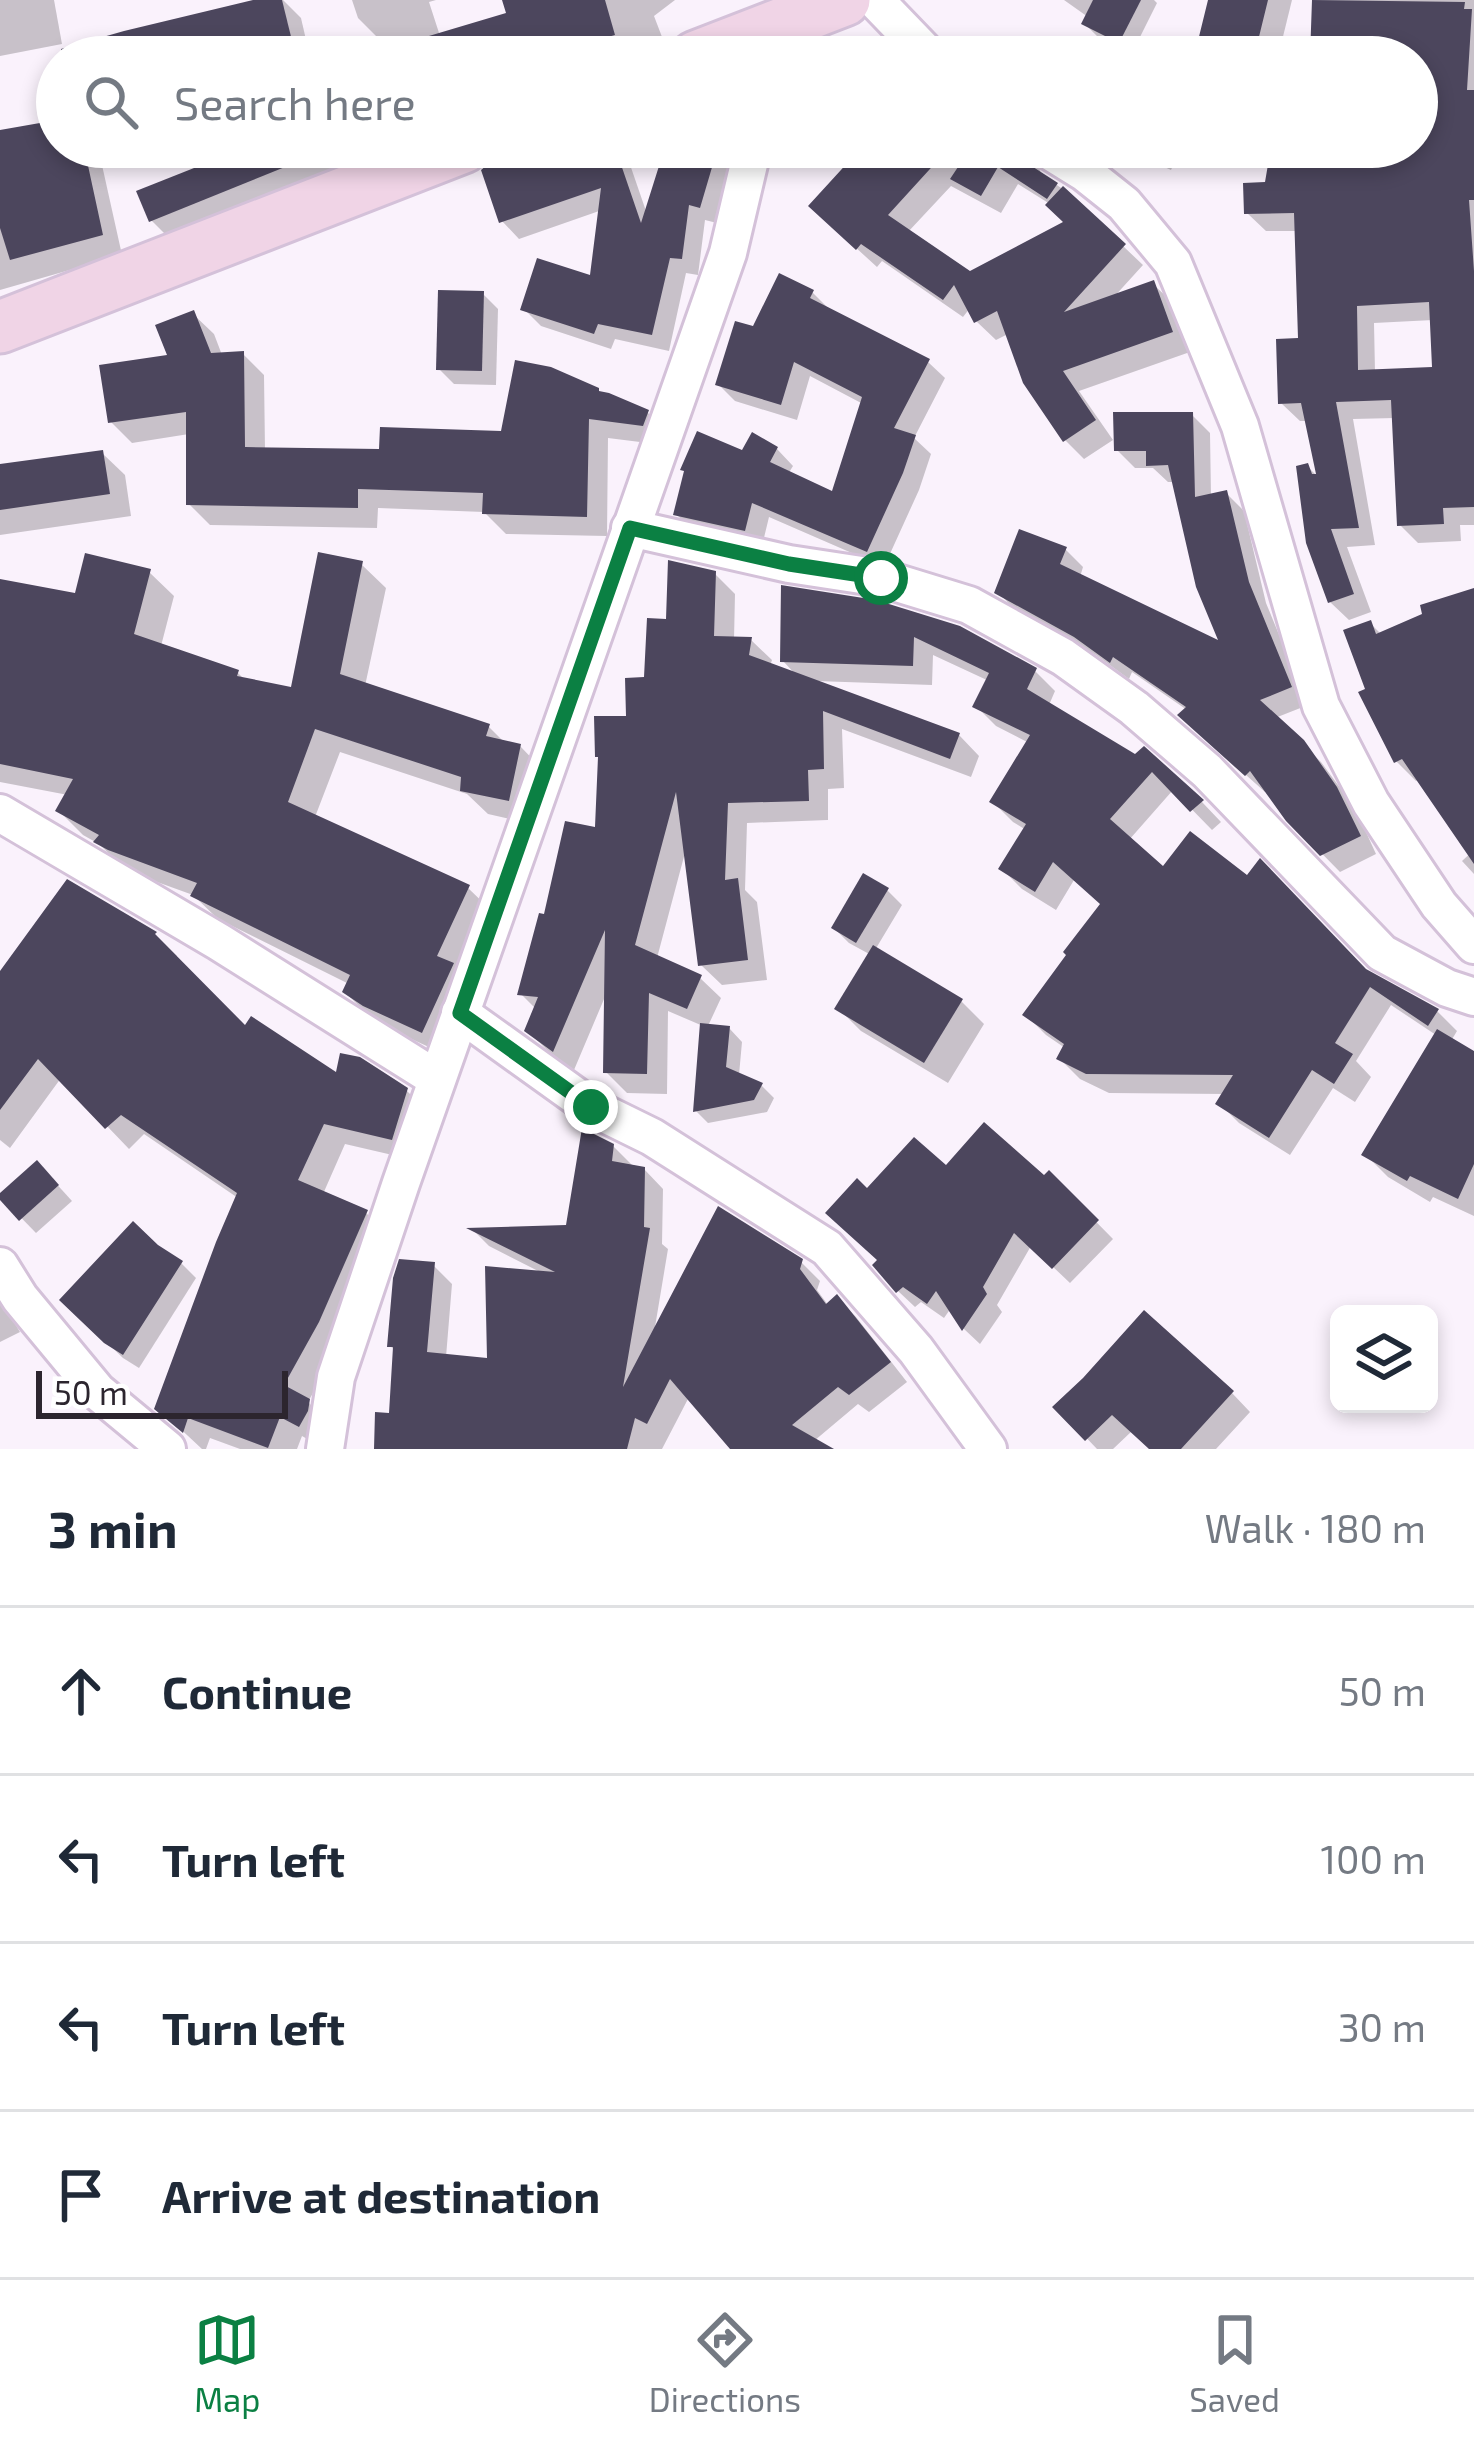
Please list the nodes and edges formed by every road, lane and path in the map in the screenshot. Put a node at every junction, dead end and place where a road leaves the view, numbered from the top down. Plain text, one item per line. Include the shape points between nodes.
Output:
1 (848, 1) edge
2 (784, 36) edge
3 (899, 36) edge
4 (410, 168) edge
5 (748, 168) edge
6 (1078, 168) edge
7 (0, 326) edge
8 (630, 528) junction
9 (0, 813) edge
10 (1474, 945) edge
11 (1474, 997) edge
12 (460, 1013) junction
13 (437, 1079) junction
14 (0, 1266) edge
15 (166, 1449) edge
16 (325, 1449) edge
17 (988, 1449) edge

1 - 2 main road
1 - 3 street
4 - 7 main road
5 - 8 street via 728,253
6 - 10 street via 1124,204 1173,262 1240,426 1321,706 1371,803
8 - 11 street via 881,578 968,605 1063,656 1207,771 1382,953
8 - 12 street
9 - 13 street
12 - 13 street
12 - 17 street via 591,1107 652,1136 827,1247
13 - 16 street via 336,1377
14 - 15 street via 97,1391

